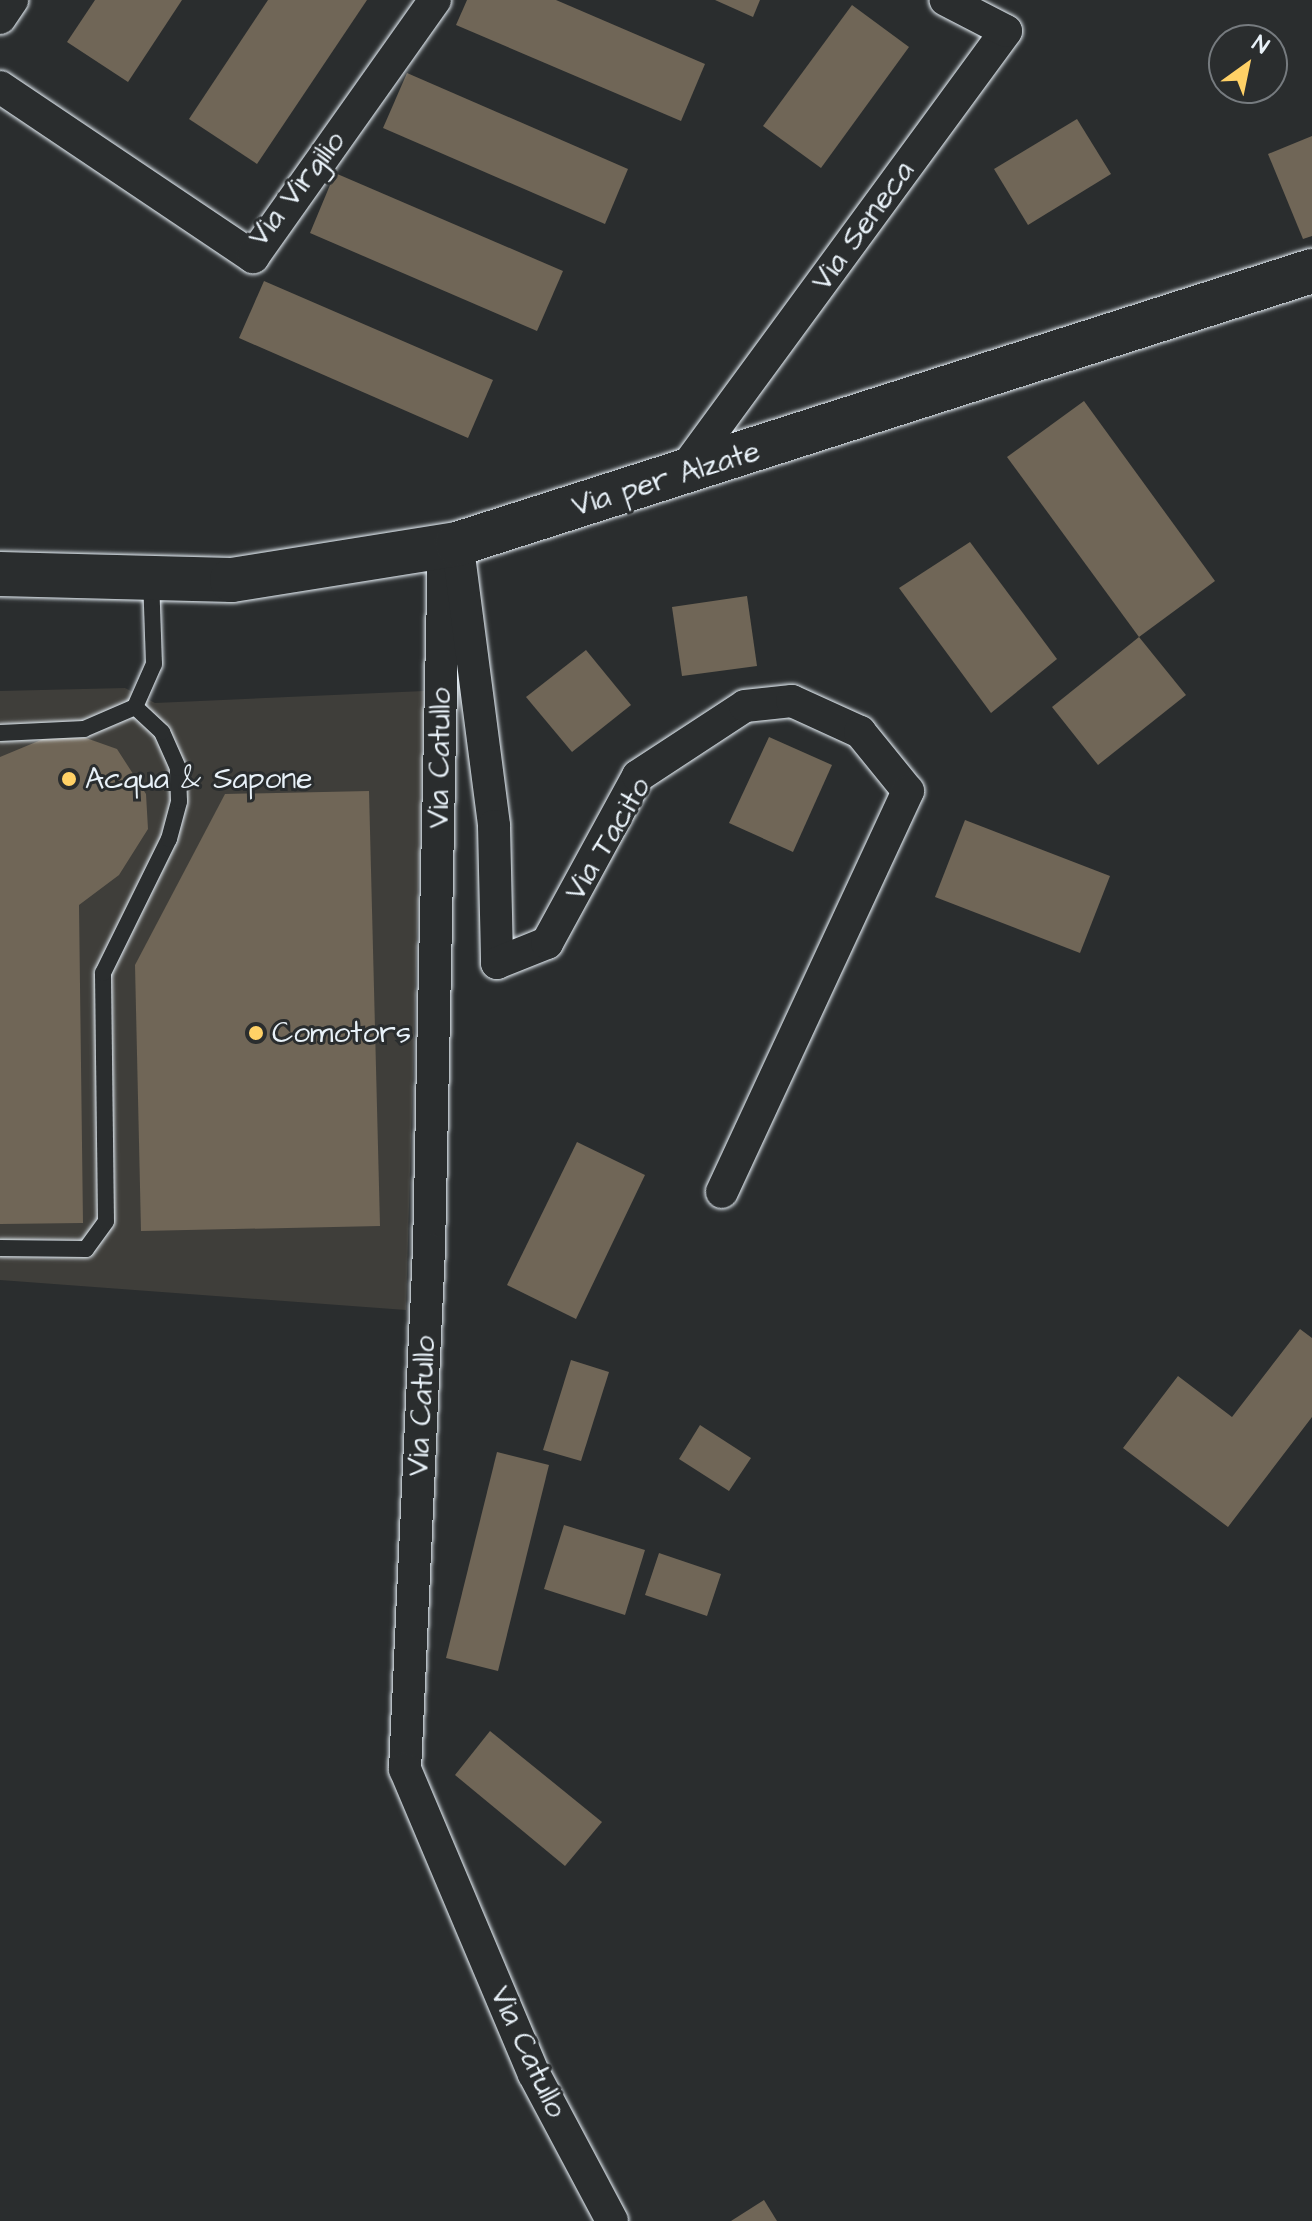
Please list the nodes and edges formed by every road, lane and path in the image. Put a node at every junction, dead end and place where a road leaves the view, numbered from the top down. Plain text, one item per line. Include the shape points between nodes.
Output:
1 (12, 0) edge
2 (435, 0) edge
3 (946, 0) edge
4 (0, 18) edge
5 (0, 87) edge
6 (1312, 271) edge
7 (679, 477) junction
8 (451, 544) junction
9 (0, 574) edge
10 (151, 578) junction
11 (135, 707) junction
12 (0, 733) edge
13 (722, 1192) dead end
14 (0, 1248) edge
15 (612, 2221) edge

1 - 4 street
2 - 5 street, Via Virgilio via 253,257
3 - 7 street, Via Seneca via 1006,31
6 - 7 street, Via per Alzate
7 - 8 street, Via per Alzate
8 - 10 street, Via per Alzate via 232,580
8 - 13 street, Via Tacito via 494,826 497,963 547,943 638,776 745,706 792,701 860,732 908,791
8 - 15 street, Via Catullo via 429,1249 405,1769 534,2074
9 - 10 street, Via per Alzate
10 - 11 lane via 154,664
11 - 12 lane via 84,729
11 - 14 lane via 162,732 178,768 179,801 169,839 103,973 106,1221 86,1249

